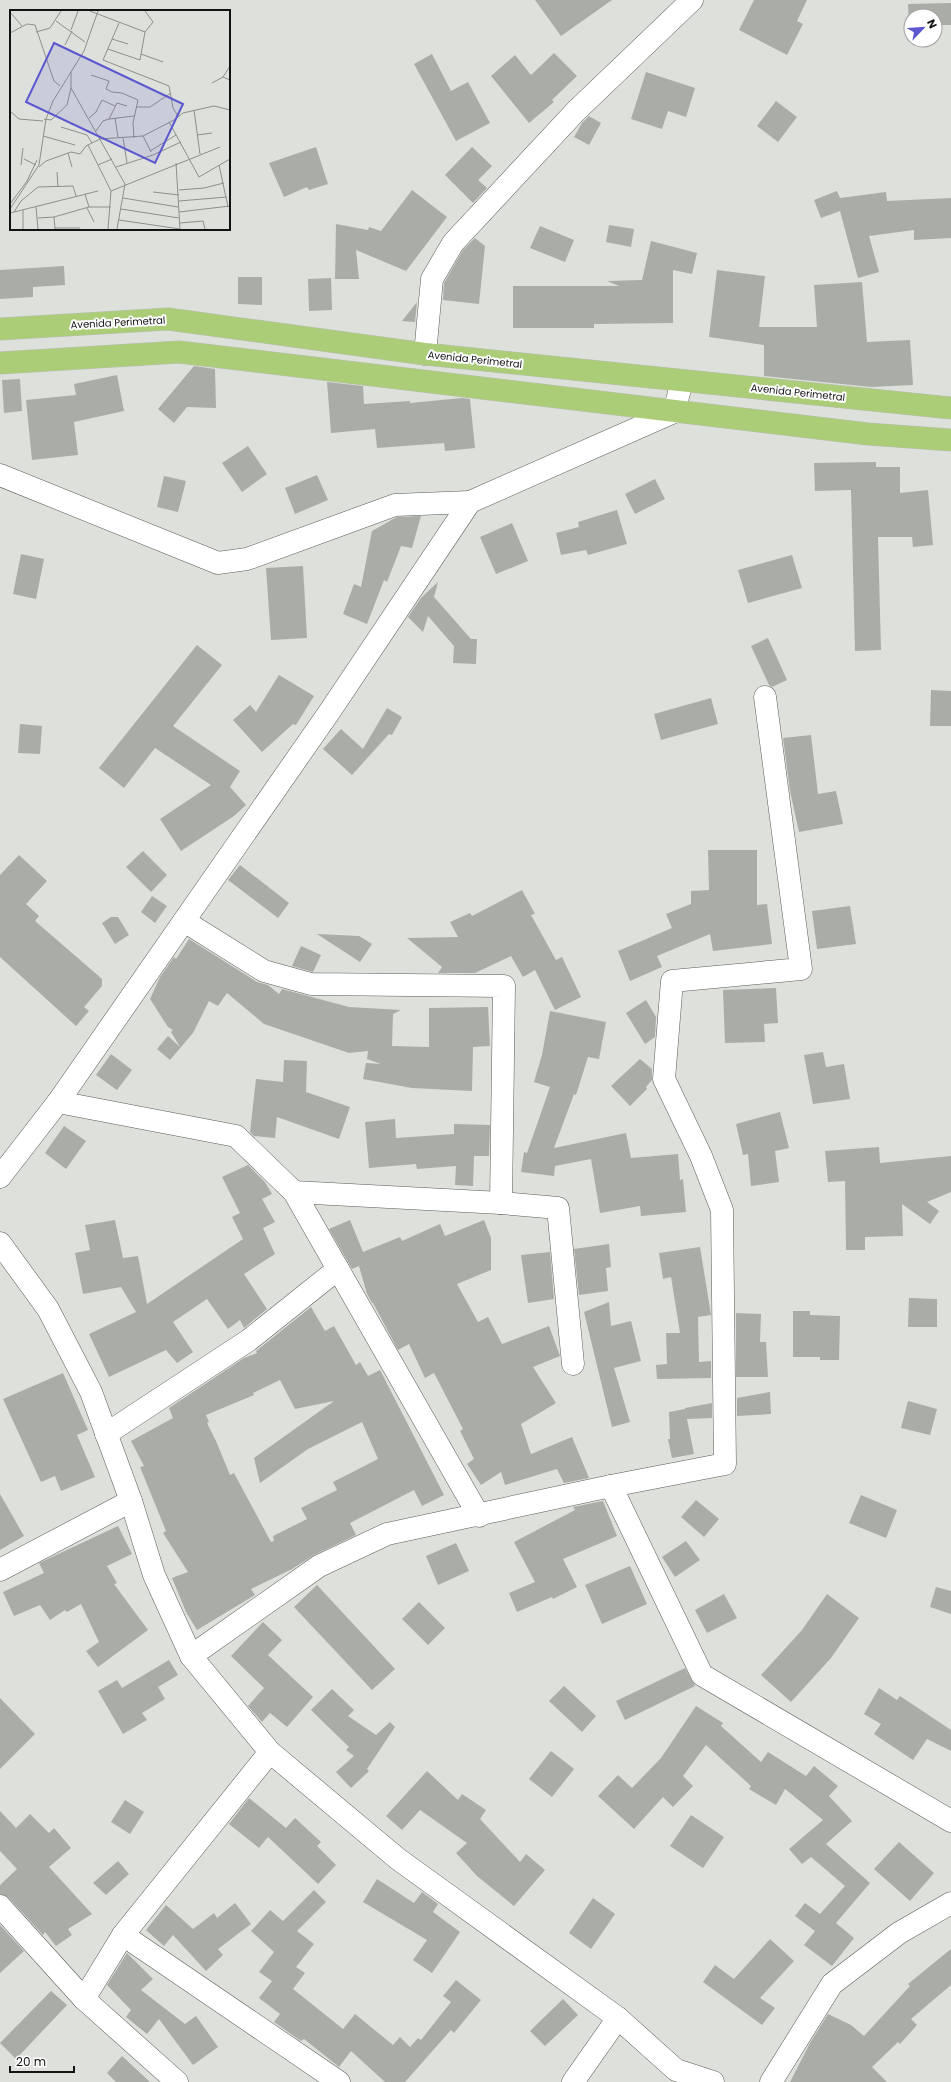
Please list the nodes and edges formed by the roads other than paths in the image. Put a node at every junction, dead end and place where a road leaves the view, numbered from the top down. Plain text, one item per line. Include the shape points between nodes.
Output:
1 (692, 0) edge
2 (0, 329) edge
3 (425, 354) junction
4 (0, 363) edge
5 (682, 381) junction
6 (951, 408) edge
7 (674, 412) junction
8 (951, 440) edge
9 (0, 475) edge
10 (470, 502) junction
11 (765, 697) dead end
12 (184, 921) junction
13 (58, 1102) junction
14 (0, 1177) edge
15 (294, 1192) junction
16 (501, 1203) junction
17 (0, 1243) edge
18 (338, 1269) junction
19 (573, 1364) dead end
20 (106, 1434) junction
21 (611, 1486) junction
22 (131, 1501) junction
23 (479, 1516) junction
24 (0, 1570) edge
25 (191, 1656) junction
26 (270, 1752) junction
27 (951, 1821) edge
28 (951, 1903) edge
29 (0, 1906) edge
30 (123, 1935) junction
31 (84, 1999) junction
32 (618, 2018) junction
33 (177, 2082) edge
34 (339, 2082) edge
35 (573, 2082) edge
36 (713, 2082) edge
37 (771, 2082) edge

1 - 3 street via 576,111 453,243 432,279
2 - 3 main road, Avenida Perimetral via 168,319
3 - 5 main road, Avenida Perimetral
4 - 7 main road via 179,352
5 - 6 main road, Avenida Perimetral
5 - 7 street
7 - 8 main road via 868,434
7 - 10 street
9 - 10 street via 218,563 247,559 395,505
10 - 12 street
11 - 21 street via 801,969 672,981 664,1079 701,1156 722,1210 725,1464
12 - 13 street
12 - 16 street via 264,971 311,984 504,986
13 - 14 street
13 - 15 street via 236,1136
15 - 16 street
15 - 18 street
16 - 19 street via 558,1208
17 - 20 street via 48,1309 91,1392
18 - 20 street via 249,1340
18 - 23 street
20 - 22 street
21 - 23 street
21 - 27 street via 702,1675
22 - 24 street
22 - 25 street via 154,1576
23 - 25 street via 387,1534 319,1566
25 - 26 street
26 - 30 street
26 - 32 street via 398,1860
28 - 37 street via 899,1933 832,1984
29 - 31 street
30 - 31 street
30 - 34 street
31 - 33 street
32 - 35 street
32 - 36 street via 676,2070

